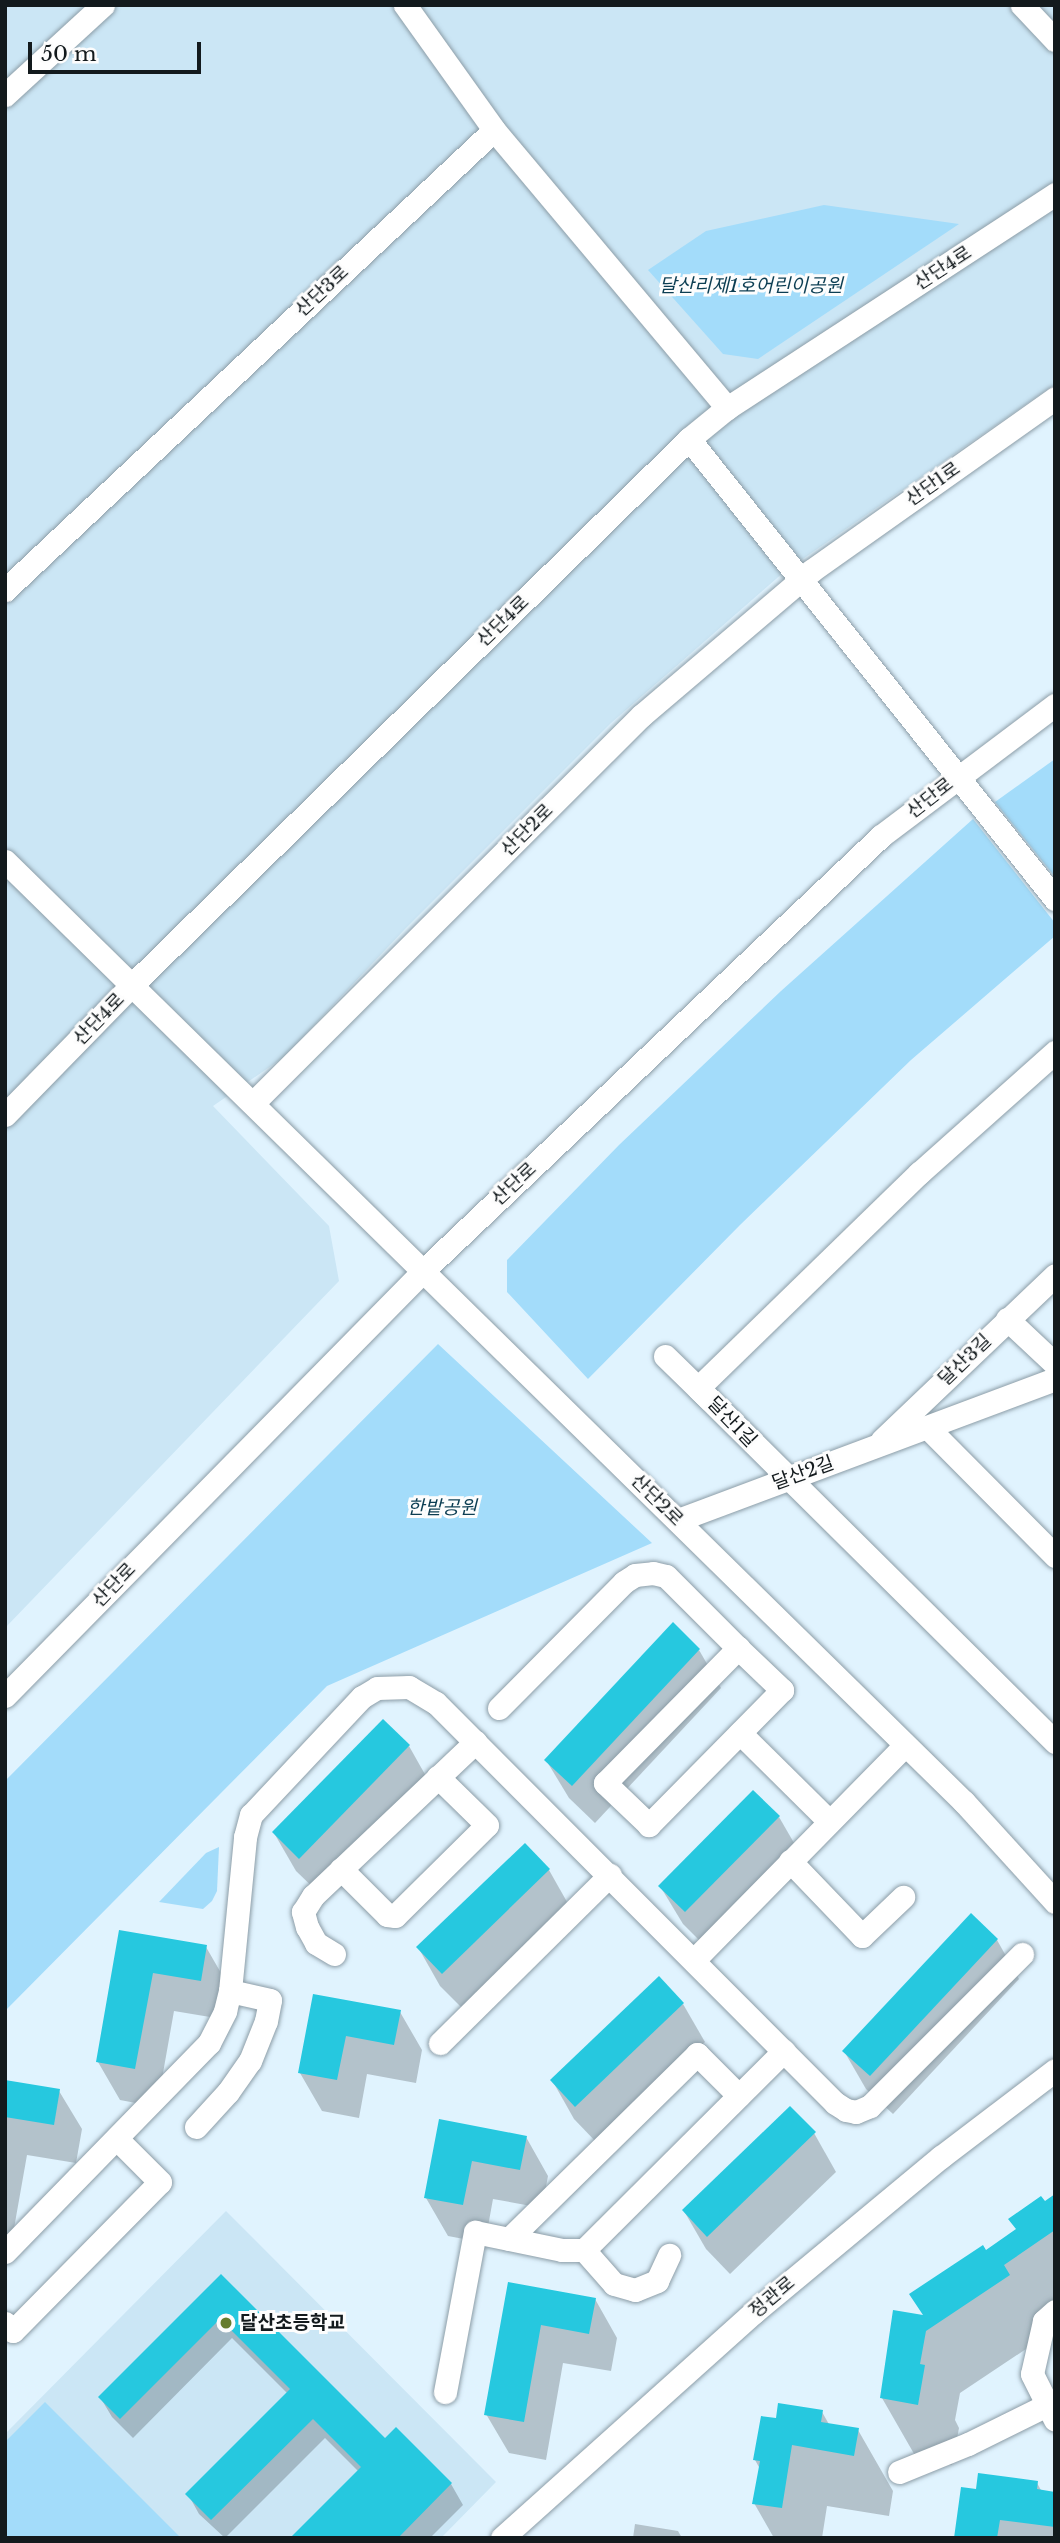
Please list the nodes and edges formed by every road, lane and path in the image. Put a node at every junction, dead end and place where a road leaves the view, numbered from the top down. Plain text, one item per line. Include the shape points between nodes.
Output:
1 (103, 5) edge
2 (405, 5) edge
3 (1022, 5) edge
4 (1055, 40) edge
5 (5, 94) edge
6 (494, 130) junction
7 (1055, 194) edge
8 (1055, 398) edge
9 (727, 408) junction
10 (690, 439) junction
11 (811, 571) joint
12 (5, 590) edge
13 (1055, 705) edge
14 (958, 777) junction
15 (5, 861) edge
16 (1055, 899) edge
17 (132, 985) junction
18 (1055, 1052) edge
19 (254, 1102) junction
20 (5, 1115) edge
21 (424, 1270) junction
22 (1055, 1275) edge
23 (1007, 1319) junction
24 (665, 1356) dead end
25 (1055, 1364) edge
26 (1055, 1379) edge
27 (716, 1406) junction
28 (928, 1427) junction
29 (875, 1446) junction
30 (787, 1479) junction
31 (678, 1520) junction
32 (1055, 1556) edge
33 (738, 1648) junction
34 (5, 1696) edge
35 (499, 1709) dead end
36 (740, 1733) junction
37 (475, 1742) junction
38 (1055, 1742) edge
39 (905, 1745) junction
40 (438, 1777) junction
41 (830, 1821) junction
42 (790, 1861) junction
43 (341, 1869) junction
44 (610, 1875) junction
45 (1051, 1888) edge
46 (903, 1897) dead end
47 (334, 1954) dead end
48 (1021, 1954) dead end
49 (694, 1959) junction
50 (230, 1991) junction
51 (440, 2043) dead end
52 (784, 2051) junction
53 (1055, 2070) edge
54 (739, 2096) junction
55 (196, 2127) dead end
56 (117, 2139) junction
57 (509, 2239) junction
58 (584, 2250) junction
59 (5, 2252) edge
60 (669, 2255) dead end
61 (1055, 2311) edge
62 (5, 2323) edge
63 (445, 2392) dead end
64 (1051, 2413) edge
65 (899, 2472) dead end
66 (502, 2538) edge

1 - 5 street
2 - 6 street
3 - 4 street
6 - 9 street
6 - 12 street, 산단3로
7 - 9 street, 산단4로
8 - 11 street, 산단1로
9 - 10 street, 산단4로
10 - 14 street
10 - 17 street, 산단4로
11 - 19 street, 산단2로 via 642,715
13 - 14 street, 산단로
14 - 16 street
14 - 21 street, 산단로 via 881,836
15 - 17 street, 산단2로
17 - 19 street, 산단2로
17 - 20 street, 산단4로
18 - 27 street, 달산1길 via 929,1165 698,1388
19 - 21 street, 산단2로
21 - 31 street, 산단2로
21 - 34 street, 산단로
22 - 23 street, 달산3길
23 - 25 street
23 - 29 street, 달산3길
24 - 27 street
26 - 28 street, 달산2길
27 - 30 street, 달산1길
28 - 29 street, 달산2길
28 - 32 street
29 - 30 street, 달산2길
30 - 31 street, 달산2길
30 - 38 street, 달산1길
31 - 39 street, 산단2로
33 - 35 street via 666,1577 635,1575
33 - 36 street via 782,1690
33 - 36 street via 605,1783 649,1825
36 - 41 street
37 - 40 street
37 - 44 street
37 - 50 street via 436,1703 410,1687 377,1688 362,1697 251,1815
39 - 41 street
39 - 45 street, 산단2로
40 - 43 street
40 - 43 street via 487,1825 395,1916 387,1915
41 - 42 street
42 - 46 street via 862,1936
42 - 49 street
43 - 47 street via 303,1912 316,1943
44 - 49 street
44 - 51 street
48 - 52 street via 870,2106 856,2112 835,2103
49 - 52 street
50 - 55 street via 270,2000 267,2021 244,2070
50 - 56 street via 217,2030 204,2050
52 - 54 street
53 - 66 street, 정관로 via 941,2157 754,2312
54 - 57 street via 697,2054
54 - 58 street
56 - 59 street
56 - 62 street via 160,2182 13,2331
57 - 58 street
57 - 63 street via 475,2232
58 - 60 street via 614,2284 635,2290 657,2281
61 - 64 street via 1044,2321 1032,2374
64 - 65 street

